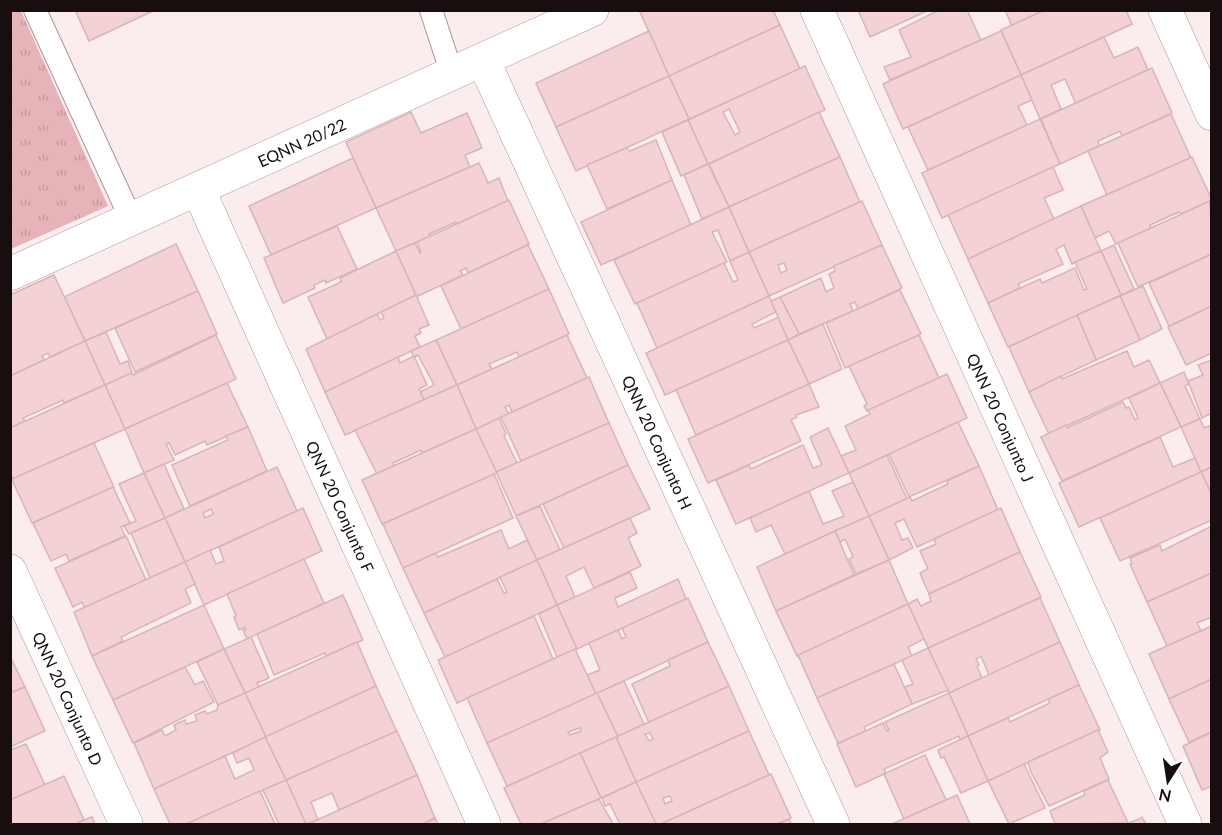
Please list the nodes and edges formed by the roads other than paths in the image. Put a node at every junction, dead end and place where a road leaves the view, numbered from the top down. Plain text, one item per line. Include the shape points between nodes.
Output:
1 (34, 10) edge
2 (431, 10) edge
3 (592, 10) edge
4 (817, 10) edge
5 (1165, 10) edge
6 (483, 60) junction
7 (453, 74) junction
8 (1212, 114) edge
9 (198, 189) junction
10 (131, 219) junction
11 (10, 274) edge
12 (10, 571) edge
13 (126, 825) edge
14 (484, 825) edge
15 (833, 825) edge
16 (1185, 825) edge

1 - 10 lane
2 - 7 lane
3 - 6 street, EQNN 20/22
4 - 16 street, QNN 20 Conjunto J
5 - 8 street
6 - 7 street, EQNN 20/22
6 - 15 street, QNN 20 Conjunto H
7 - 9 street, EQNN 20/22
9 - 10 street, EQNN 20/22
9 - 14 street, QNN 20 Conjunto F
10 - 11 street, EQNN 20/22
12 - 13 street, QNN 20 Conjunto D

